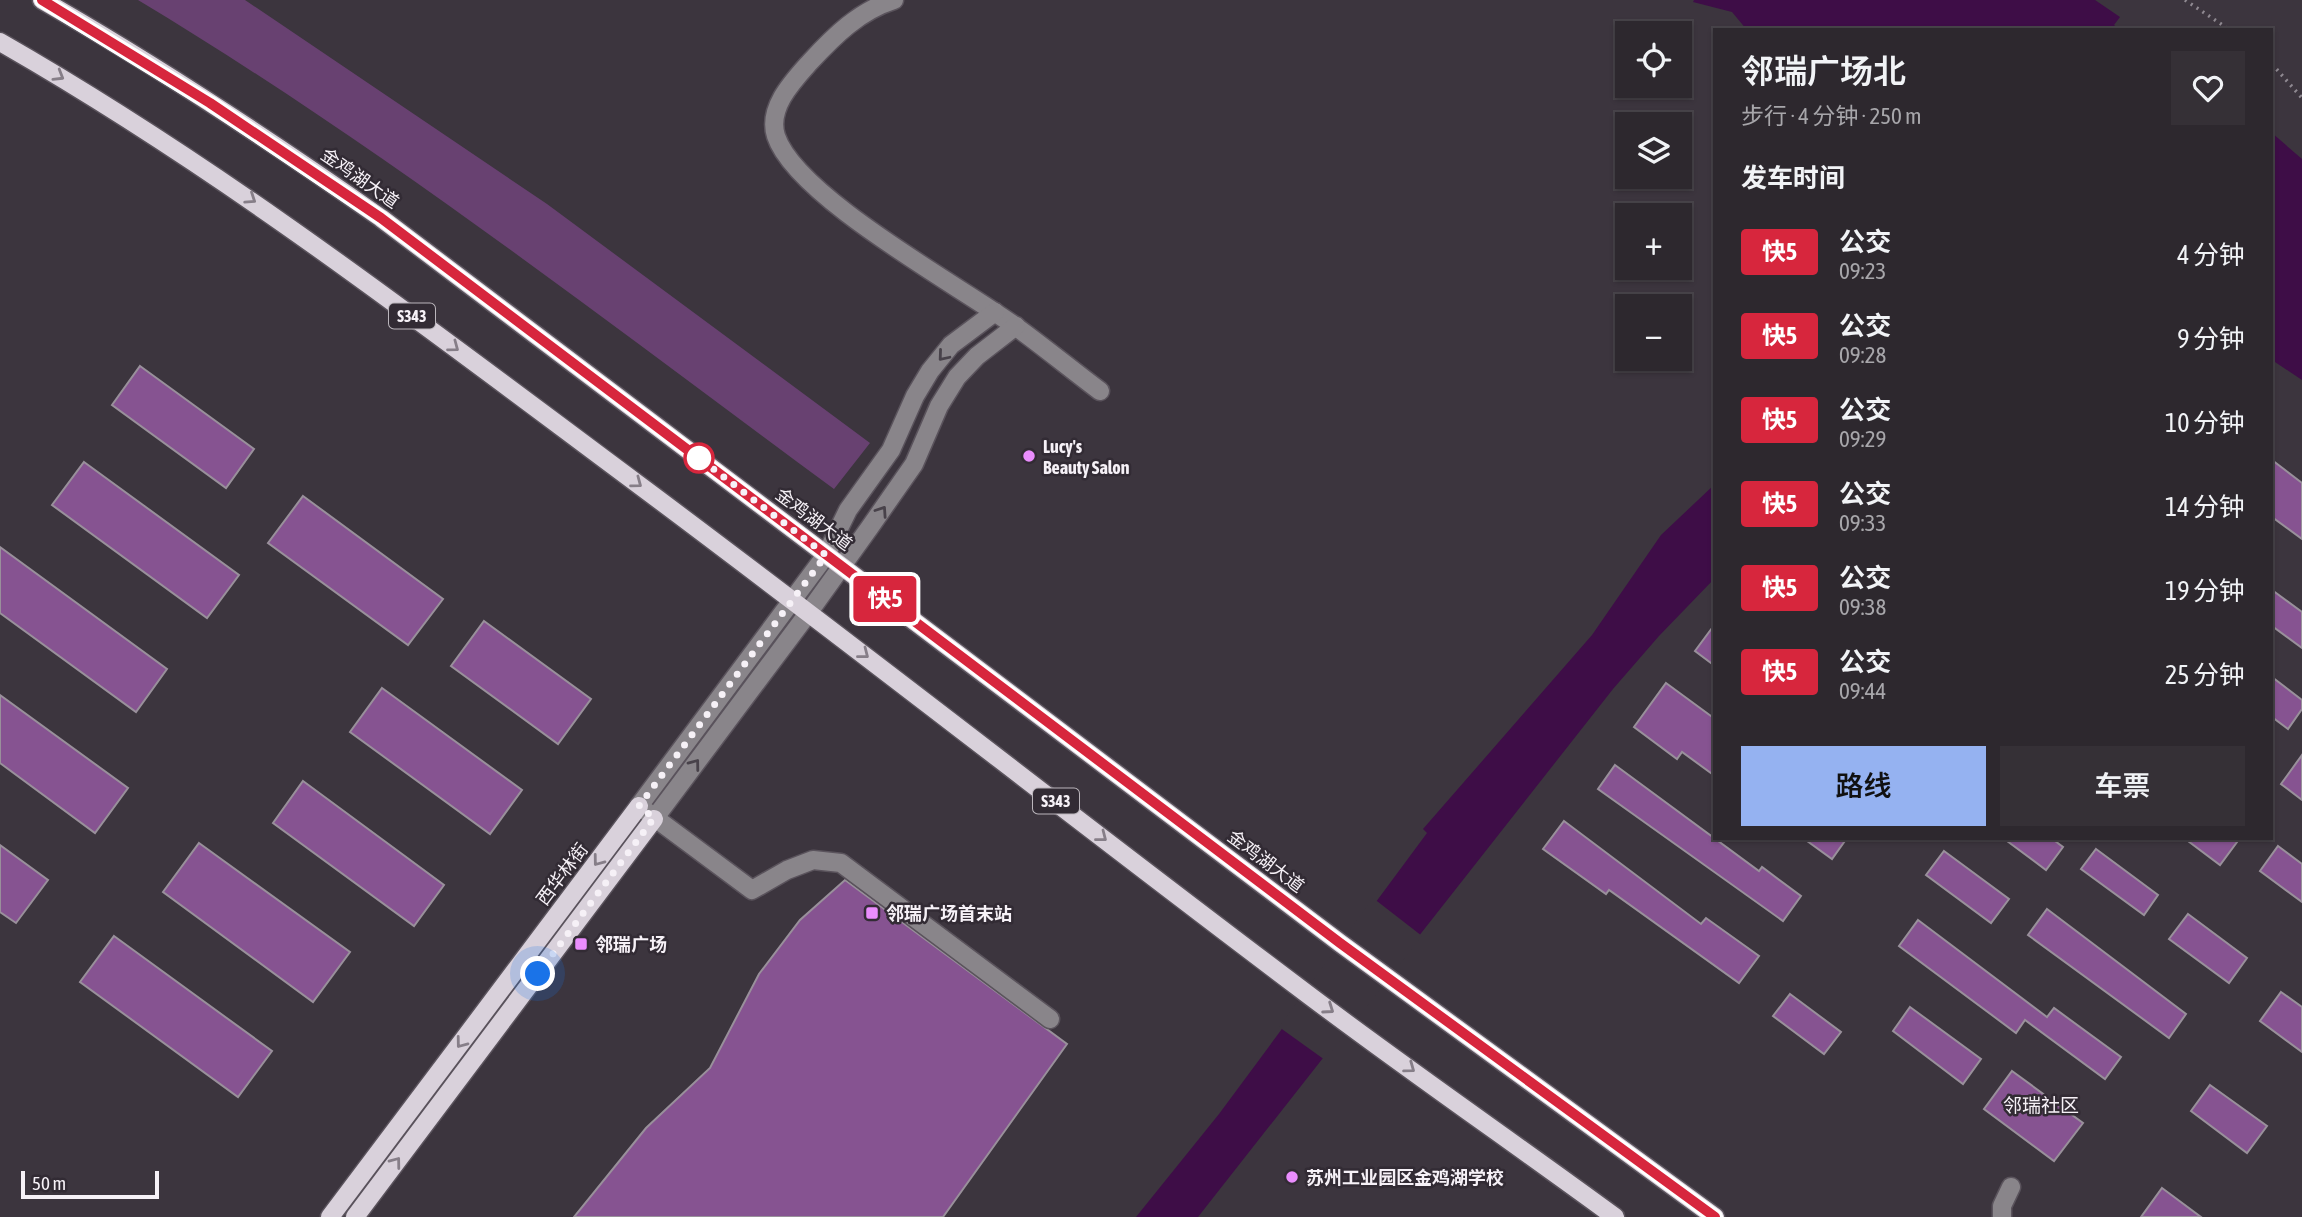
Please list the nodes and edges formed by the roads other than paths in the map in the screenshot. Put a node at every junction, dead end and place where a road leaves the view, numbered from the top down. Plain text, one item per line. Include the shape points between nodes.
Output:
1 (42, 0) edge
2 (894, 0) edge
3 (0, 42) edge
4 (995, 312) junction
5 (1016, 326) junction
6 (1100, 391) dead end
7 (826, 555) junction
8 (843, 567) junction
9 (793, 600) junction
10 (809, 612) junction
11 (639, 806) junction
12 (654, 818) junction
13 (1051, 1019) dead end
14 (2011, 1187) dead end
15 (330, 1217) edge
16 (355, 1217) edge
17 (1615, 1217) edge
18 (1715, 1217) edge
19 (2002, 1217) edge

1 - 7 main road, 金鸡湖大道 via 219,108 381,218
2 - 4 street via 858,17 804,69 780,101 774,118 776,136 806,177 849,215
3 -> 9 main road, S343 via 120,113 270,212
4 - 5 street
4 -> 7 street, 西华林街 via 951,345 930,371 891,450 848,510
5 - 6 street
8 -> 5 street via 914,464 957,377
7 - 8 main road, 金鸡湖大道
7 - 9 street, 西华林街
8 - 10 street
8 - 18 main road, 金鸡湖大道 via 1340,943
9 - 10 main road, S343
9 - 11 street, 西华林街
12 -> 10 street
10 -> 17 main road, S343 via 1302,991
11 - 12 street
11 -> 15 main road, 西华林街
12 - 13 street via 752,890 813,860 841,863
16 -> 12 main road
14 - 19 street

